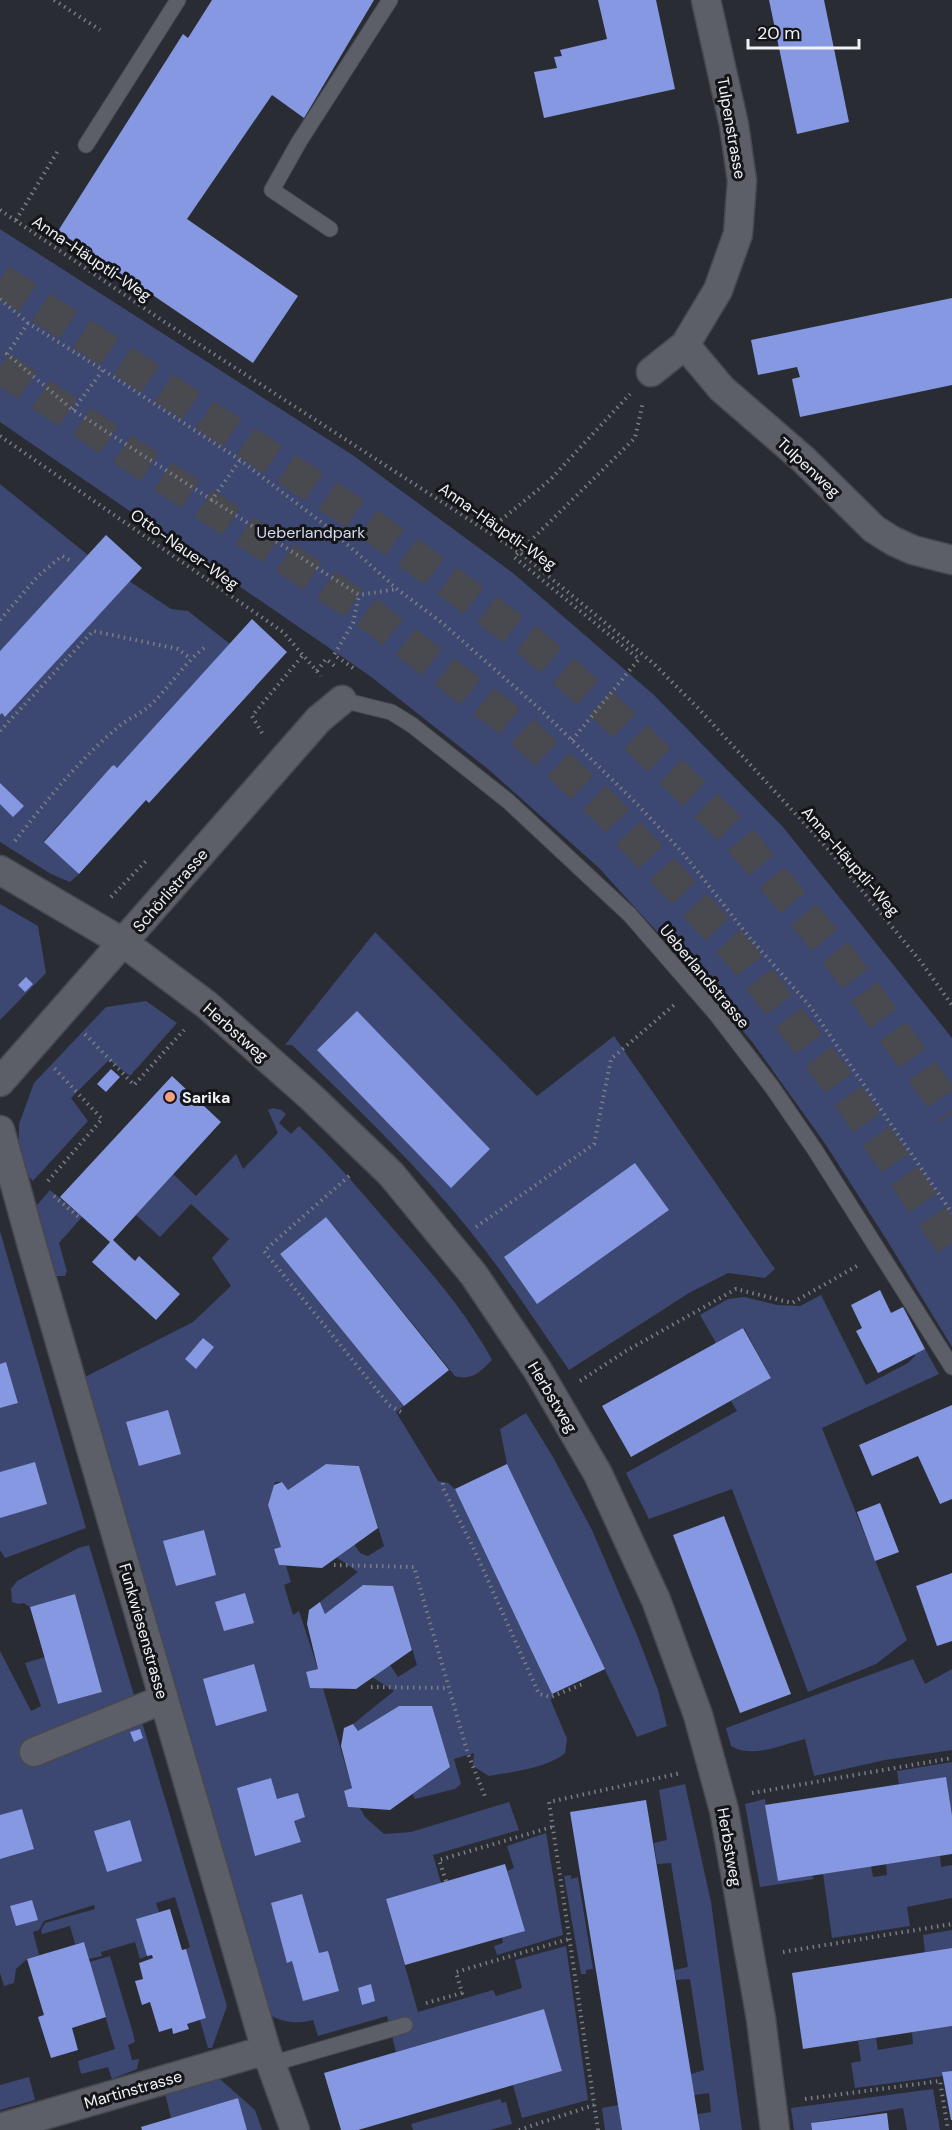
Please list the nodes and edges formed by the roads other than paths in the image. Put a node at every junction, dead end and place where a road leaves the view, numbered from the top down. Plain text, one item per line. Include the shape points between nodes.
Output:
1 (178, 0) edge
2 (390, 0) edge
3 (706, 0) edge
4 (86, 145) dead end
5 (330, 229) dead end
6 (685, 345) junction
7 (651, 372) road end
8 (952, 560) edge
9 (342, 700) joint
10 (0, 870) edge
11 (124, 943) junction
12 (0, 1082) edge
13 (0, 1130) edge
14 (952, 1367) edge
15 (164, 1699) junction
16 (34, 1752) dead end
17 (405, 2025) dead end
18 (268, 2057) junction
19 (0, 2128) edge
20 (295, 2130) edge
21 (775, 2130) edge

1 - 4 lane
2 - 5 lane via 272,190
3 - 6 street, Tulpenstrasse via 734,125 742,181 738,234 718,290
6 - 7 street, Tulpenstrasse
6 - 8 street, Tulpenweg via 722,390 803,459 874,529 913,550
9 - 11 street, Schörlistrasse via 319,719
9 - 14 lane, Ueberlandstrasse via 391,712 455,758 508,801 630,915 716,1014 778,1096
10 - 11 street, Herbstweg
11 - 12 street, Schörlistrasse
11 - 21 street, Herbstweg via 207,1005 311,1096 391,1174 474,1275 537,1369 598,1474 656,1600 698,1715 724,1810 761,2019
13 - 15 street, Funkwiesenstrasse
15 - 16 street
15 - 18 street, Funkwiesenstrasse
17 - 18 lane
18 - 19 street, Martinstrasse
18 - 20 street, Funkwiesenstrasse

